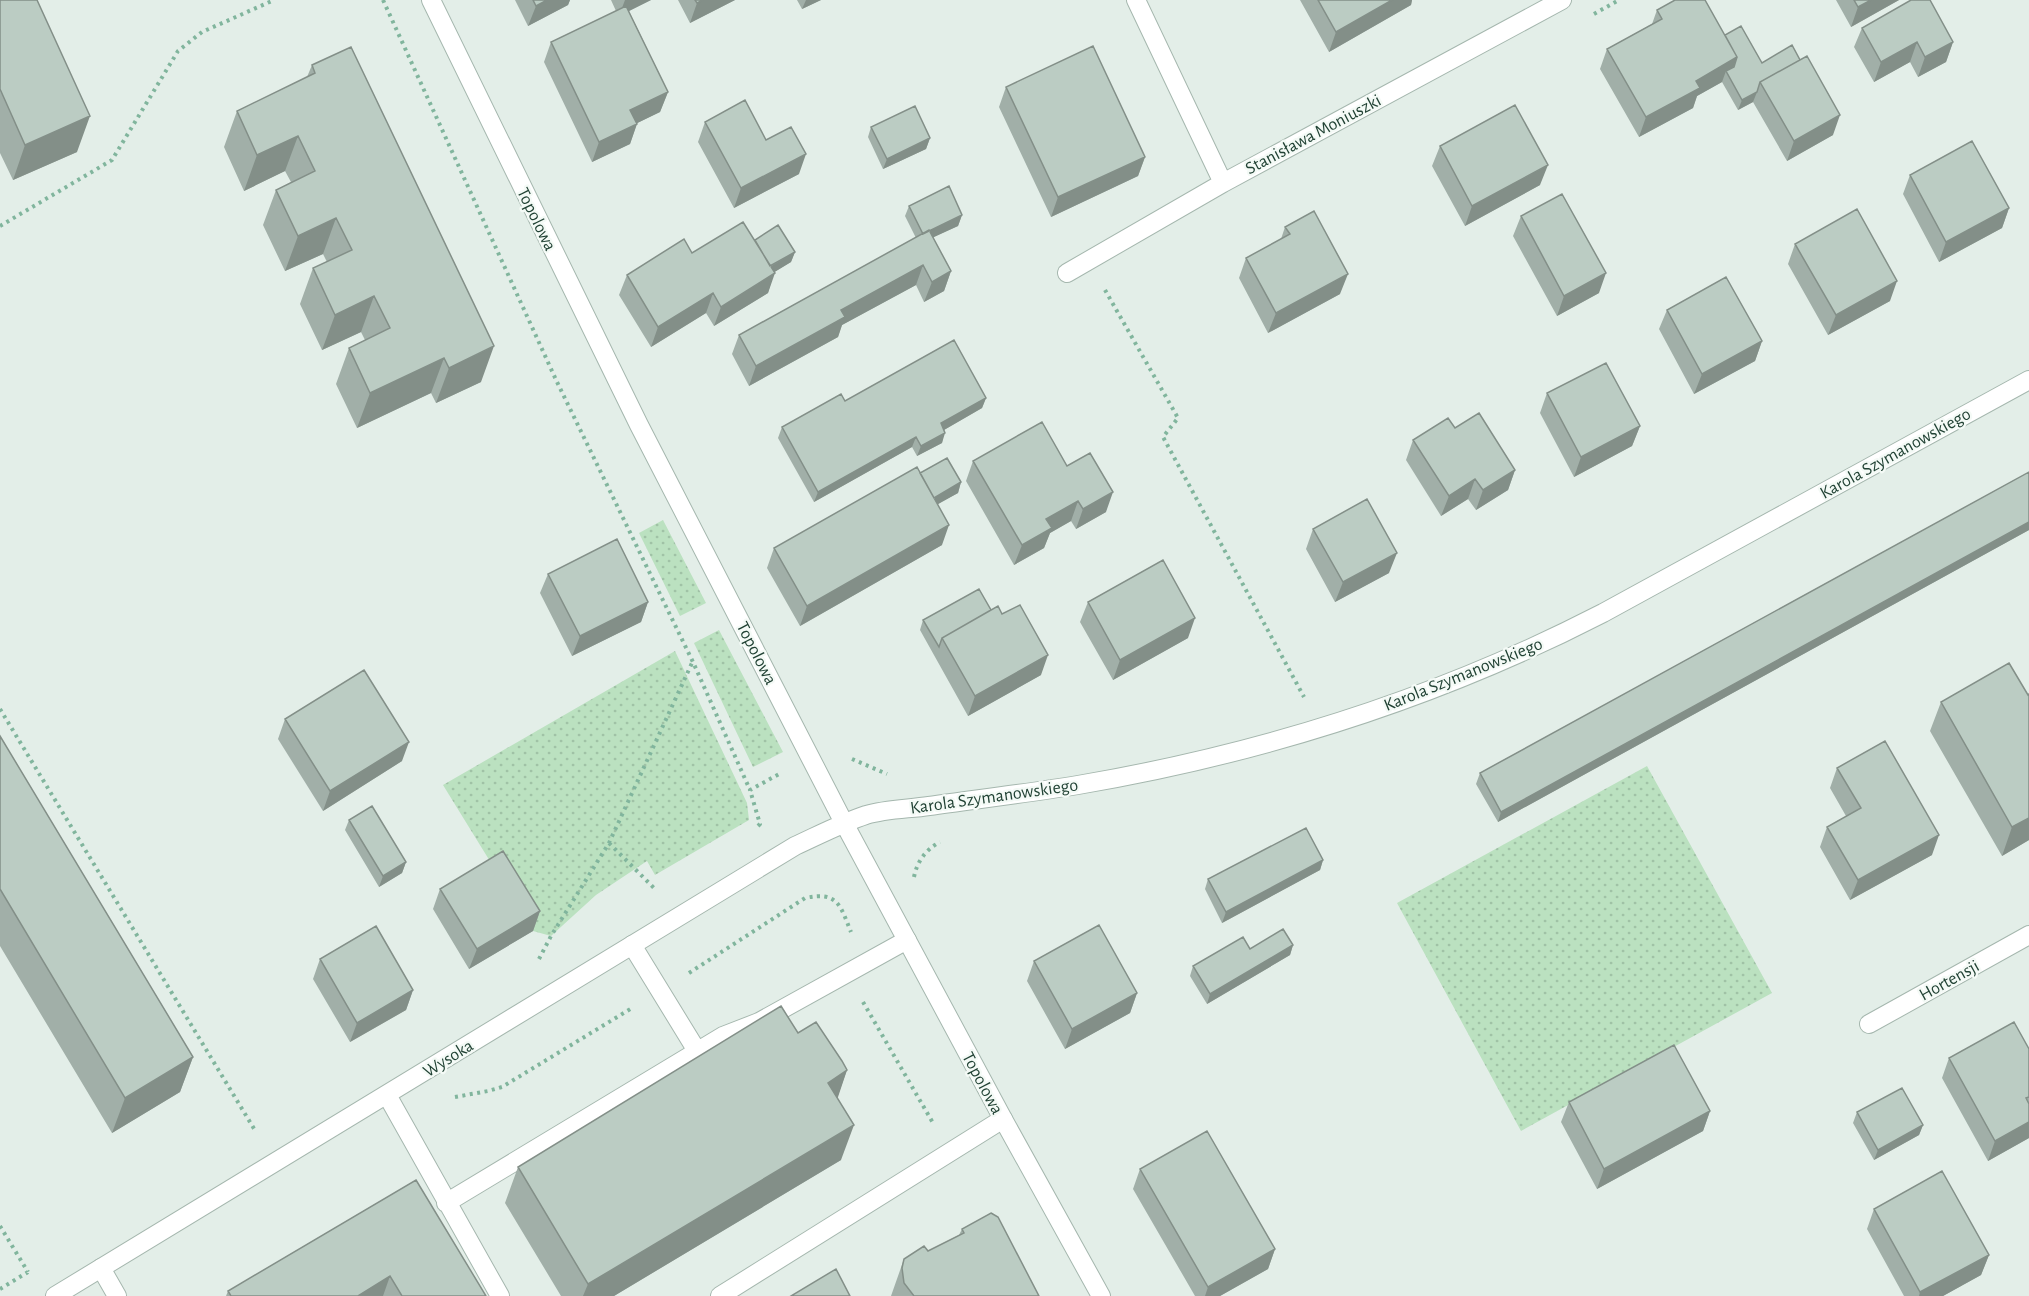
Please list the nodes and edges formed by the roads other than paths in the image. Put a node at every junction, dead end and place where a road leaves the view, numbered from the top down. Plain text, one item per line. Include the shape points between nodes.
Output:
1 (431, 0) edge
2 (1136, 0) edge
3 (1562, 0) edge
4 (1223, 183) junction
5 (1067, 273) dead end
6 (2029, 380) edge
7 (844, 823) junction
8 (2029, 936) edge
9 (906, 940) junction
10 (632, 945) junction
11 (1869, 1024) dead end
12 (697, 1051) junction
13 (387, 1095) junction
14 (1003, 1119) junction
15 (446, 1203) junction
16 (101, 1268) junction
17 (55, 1296) edge
18 (117, 1296) edge
19 (500, 1296) edge
20 (720, 1296) edge
21 (1101, 1296) edge

1 - 7 street, Topolowa via 639,425
2 - 4 street
3 - 4 street, Stanisława Moniuszki
4 - 5 street, Stanisława Moniuszki
6 - 7 street, Karola Szymanowskiego via 1603,613 1438,687 1335,724 1168,766 1078,785 869,814
7 - 9 street, Topolowa
7 - 10 street, Wysoka via 795,846
8 - 11 street, Hortensji
9 - 12 street via 759,1022
9 - 14 street, Topolowa
10 - 12 street
10 - 13 street, Wysoka
12 - 15 street
13 - 15 street
13 - 16 street, Wysoka
14 - 20 street
14 - 21 street, Topolowa
15 - 19 street
16 - 17 street, Wysoka
16 - 18 street

